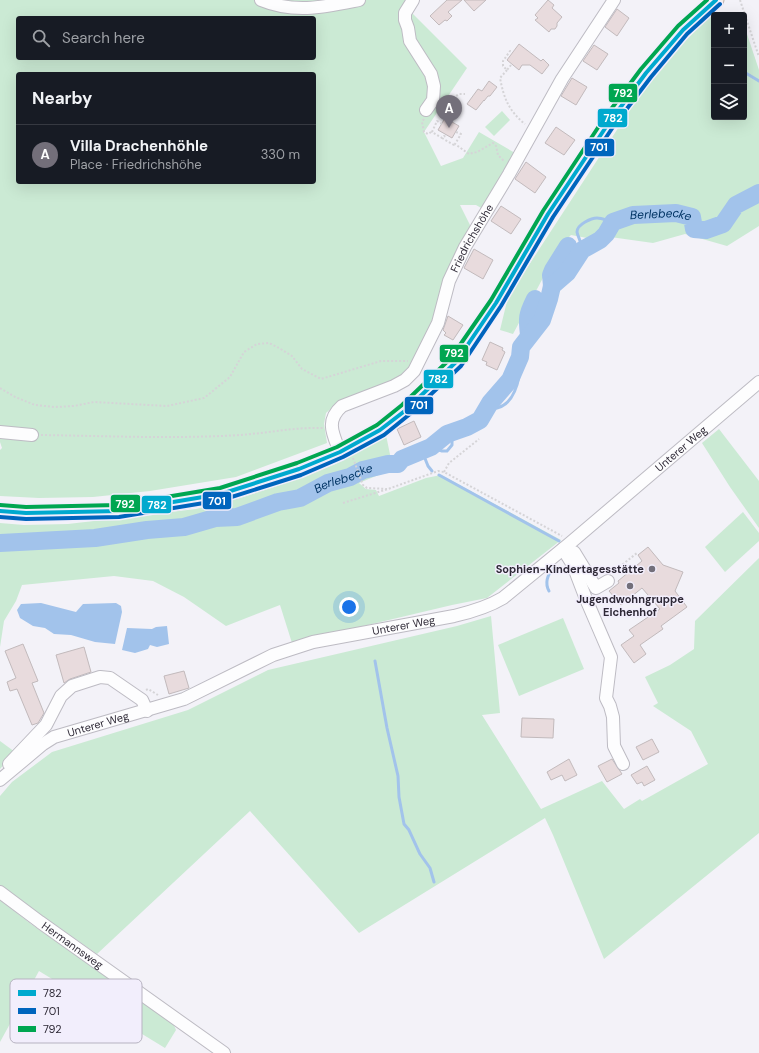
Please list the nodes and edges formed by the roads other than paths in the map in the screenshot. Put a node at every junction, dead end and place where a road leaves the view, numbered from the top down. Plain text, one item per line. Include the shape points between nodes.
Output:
1 (261, 0) edge
2 (359, 0) edge
3 (413, 0) edge
4 (614, 0) edge
5 (716, 0) edge
6 (431, 113) road end
7 (759, 382) edge
8 (0, 432) edge
9 (32, 435) road end
10 (340, 452) junction
11 (0, 511) edge
12 (566, 546) junction
13 (610, 577) road end
14 (147, 711) junction
15 (623, 764) dead end
16 (3, 777) edge
17 (0, 892) edge
18 (119, 979) edge
19 (142, 995) edge
20 (224, 1053) edge

1 - 2 street via 273,5 302,9
3 - 6 street via 405,13 405,20 410,41 431,74 434,86
4 - 10 street, Friedrichshöhe via 562,79 465,247 449,281 438,323 414,371 394,386 342,406 337,411 331,428
5 - 10 main road via 683,30 646,73 608,124 548,214 496,303 456,362 406,410 380,430
7 - 12 street, Unterer Weg
8 - 9 street
10 - 11 main road via 258,483 189,500 119,511
12 - 13 street via 596,588
12 - 14 street, Unterer Weg via 503,598 486,607 454,616 313,642 273,655 184,699
12 - 15 street via 612,656 606,698 613,717 614,746
14 - 16 street, Unterer Weg via 54,737
14 - 16 street via 142,700 110,678 100,678 72,686 61,696 46,725 5,769
17 - 18 street, Hermannsweg
19 - 20 street, Hermannsweg

